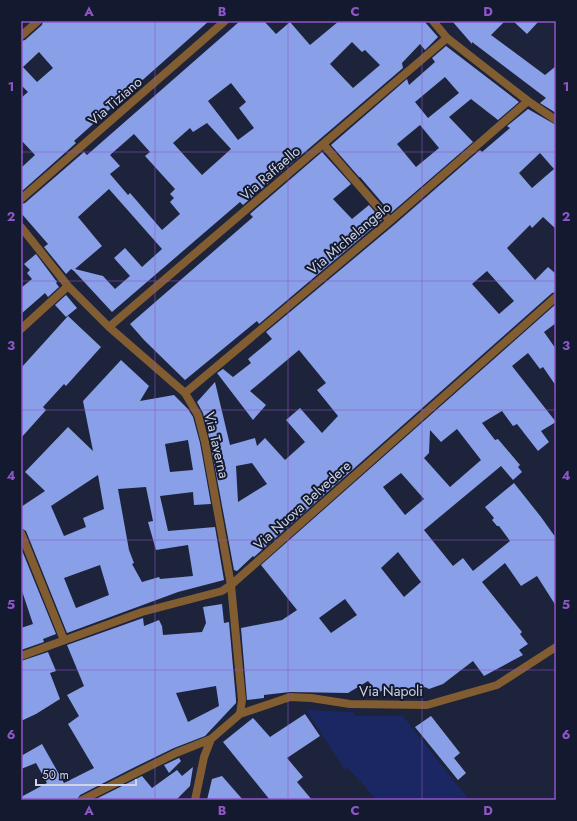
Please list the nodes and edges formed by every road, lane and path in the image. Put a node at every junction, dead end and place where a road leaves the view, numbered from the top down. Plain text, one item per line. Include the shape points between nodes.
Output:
1 (38, 21) edge
2 (225, 21) edge
3 (433, 21) edge
4 (21, 36) edge
5 (447, 38) junction
6 (528, 101) junction
7 (556, 120) edge
8 (323, 144) junction
9 (21, 199) edge
10 (390, 221) junction
11 (21, 227) edge
12 (68, 286) junction
13 (556, 297) edge
14 (109, 327) junction
15 (21, 329) edge
16 (185, 393) junction
17 (21, 533) edge
18 (231, 585) junction
19 (64, 640) junction
20 (556, 647) edge
21 (21, 656) edge
22 (240, 714) junction
23 (211, 739) junction
24 (82, 800) edge
25 (195, 800) edge

1 - 4 street
2 - 9 street, Via Tiziano
3 - 5 street
5 - 6 street
5 - 8 street, Via Raffaello
6 - 7 street
6 - 10 street, Via Michelangelo
8 - 10 street
8 - 14 street, Via Raffaello
10 - 16 street, Via Michelangelo
11 - 12 street, Via Taverna
12 - 14 street, Via Taverna
12 - 15 street
13 - 18 street, Via Nuova Belvedere
14 - 16 street, Via Taverna
16 - 18 street, Via Taverna via 198,414 205,442
17 - 19 street
18 - 19 street, Via Nuova Belvedere via 222,591 142,612
18 - 22 street, Via Taverna via 242,700
19 - 21 street, Via Nuova Belvedere
20 - 22 street, Via Napoli via 497,685 427,705 350,704 290,697
22 - 23 street
23 - 24 street via 176,753
23 - 25 street

